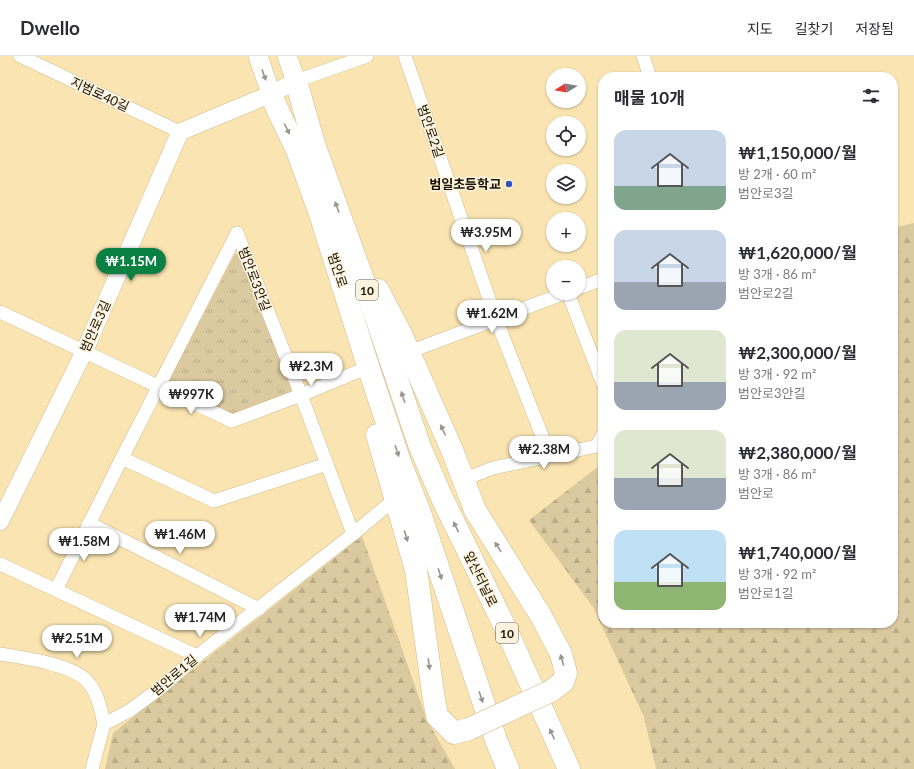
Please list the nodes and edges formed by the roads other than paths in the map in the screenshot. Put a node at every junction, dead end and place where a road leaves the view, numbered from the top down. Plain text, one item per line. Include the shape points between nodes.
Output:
1 (20, 56) edge
2 (258, 56) edge
3 (287, 56) edge
4 (367, 56) edge
5 (405, 56) edge
6 (643, 56) edge
7 (648, 72) edge
8 (296, 80) junction
9 (271, 94) junction
10 (180, 132) junction
11 (320, 214) junction
12 (346, 232) junction
13 (598, 281) edge
14 (586, 285) edge
15 (548, 300) edge
16 (570, 300) edge
17 (0, 312) edge
18 (496, 319) junction
19 (84, 352) junction
20 (409, 352) junction
21 (359, 371) junction
22 (598, 371) edge
23 (159, 386) junction
24 (301, 395) junction
25 (598, 444) edge
26 (550, 456) junction
27 (122, 458) junction
28 (327, 464) junction
29 (462, 480) junction
30 (442, 498) joint
31 (394, 499) junction
32 (0, 522) edge
33 (89, 523) junction
34 (353, 534) junction
35 (0, 564) edge
36 (56, 590) junction
37 (259, 609) junction
38 (0, 654) edge
39 (197, 656) junction
40 (104, 724) junction
41 (92, 769) edge
42 (508, 769) edge
43 (569, 769) edge

1 - 10 street, 지범로40길
2 -> 9 main road, 범안로 / 10
3 - 8 main road, 범안로 / 10
4 - 8 street
5 - 18 street, 범안로2길
6 - 7 street
8 - 9 street
12 -> 8 highway, 범안로 / 10 via 314,144
9 - 10 street
9 -> 11 highway, 범안로 / 10 via 297,150
10 - 19 street, 범안로3길
11 - 21 highway
11 -> 42 highway, 범안로 / 10 via 400,462
12 - 20 highway
30 -> 12 highway, 범안로 / 10 via 420,447
13 - 14 street
15 - 18 street
16 - 22 street
17 - 19 street
18 - 20 street
18 - 26 street, 범안로2길
19 - 23 street
19 - 32 street, 범안로3길
29 -> 20 highway via 452,450
21 - 24 street
21 - 31 highway
23 - 24 street via 232,421
23 - 24 street, 범안로3안길 via 238,233
23 - 27 street, 범안로3안길
24 - 28 street, 범안로3안길
25 - 26 street
26 - 29 street via 494,468
27 - 28 street via 214,501
27 - 33 street, 범안로3안길
28 - 34 street, 범안로3안길
31 -> 29 highway, bridge via 416,570 437,716 454,733 470,730 551,691 563,682 566,673 561,654 541,616 475,510
43 -> 30 highway, 앞산터널로 / 10 via 506,629
31 - 34 street
33 - 36 street, 범안로3안길
33 - 37 street
34 - 37 street, 범안로1길
35 - 36 street
36 - 39 street
37 - 39 street, 범안로1길
38 - 40 street via 66,668 87,681 99,702
39 - 40 street, 범안로1길 via 129,711
40 - 41 street

